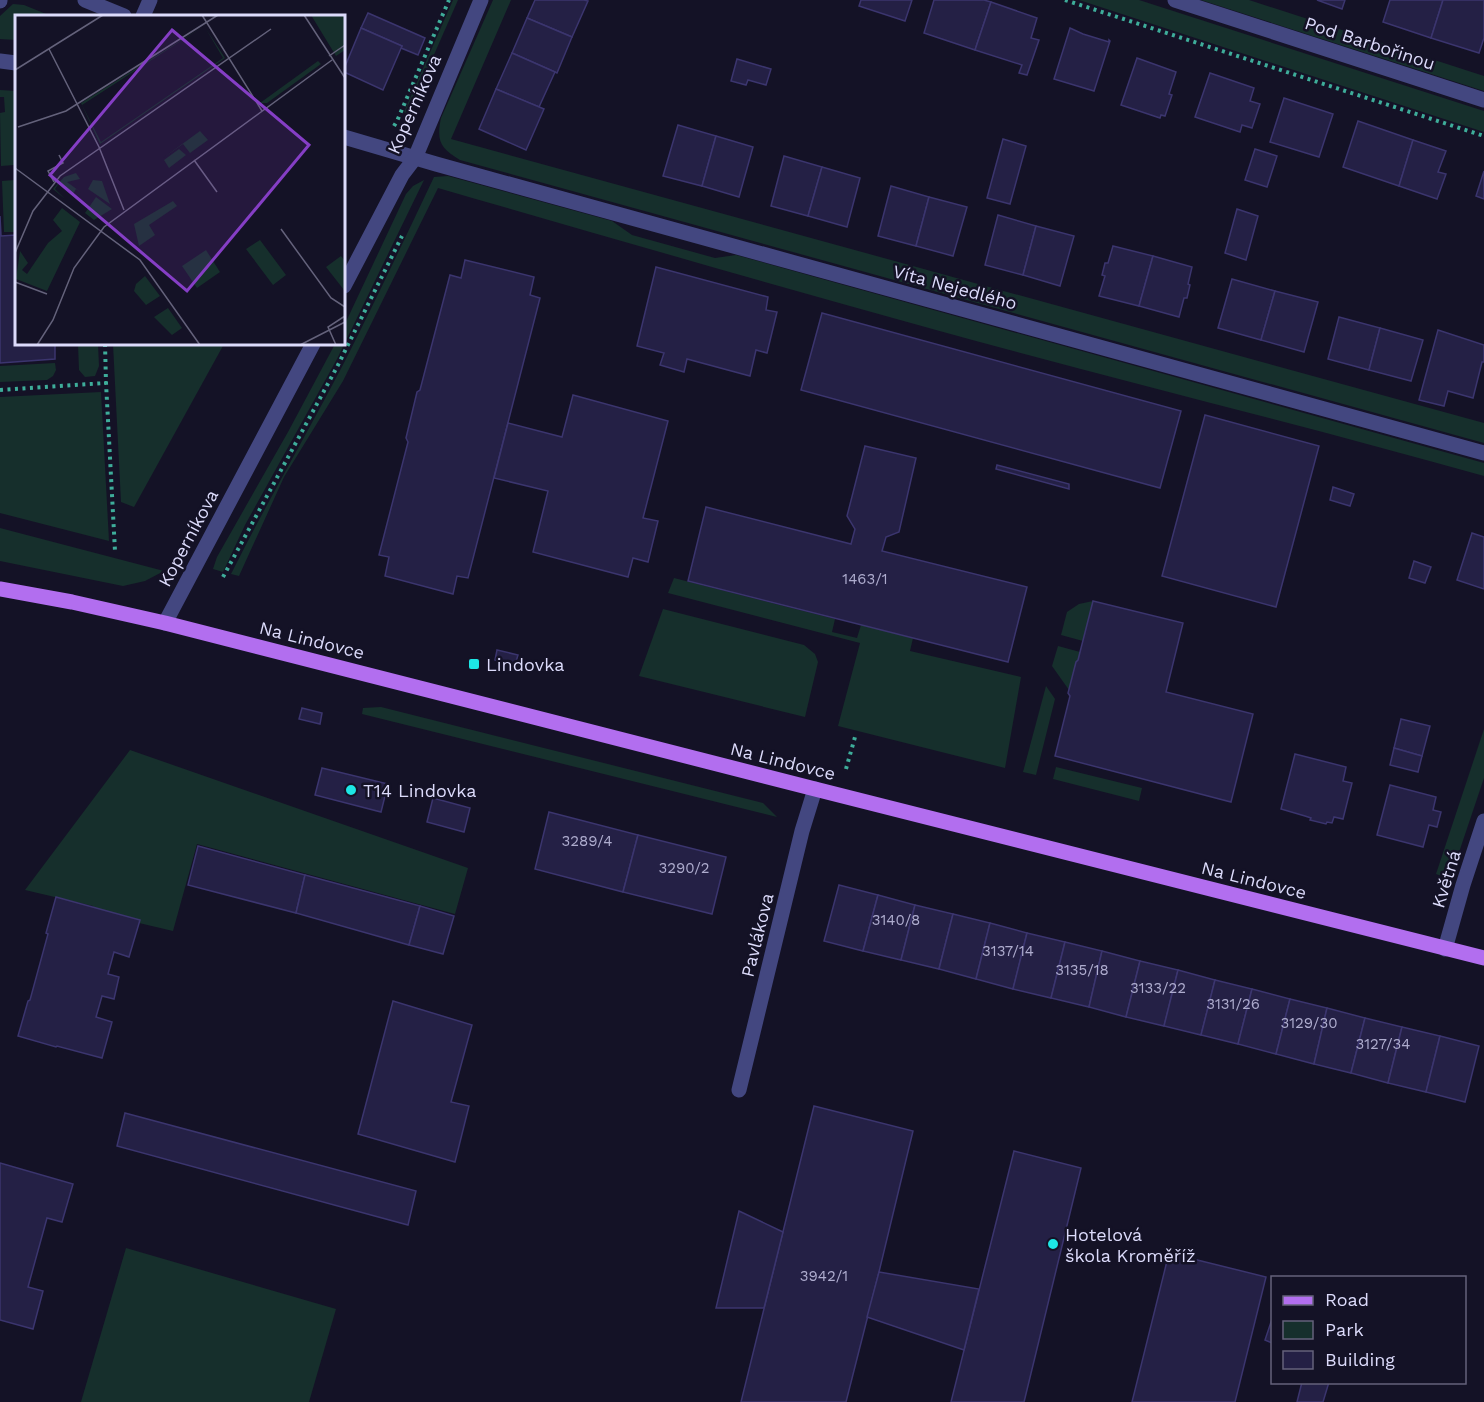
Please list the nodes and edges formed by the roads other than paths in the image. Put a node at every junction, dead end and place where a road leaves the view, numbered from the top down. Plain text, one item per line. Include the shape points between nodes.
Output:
1 (85, 0) edge
2 (150, 0) edge
3 (481, 0) edge
4 (1175, 0) edge
5 (122, 15) edge
6 (143, 15) edge
7 (1484, 100) edge
8 (345, 136) edge
9 (415, 158) junction
10 (345, 284) edge
11 (312, 345) edge
12 (1484, 453) edge
13 (0, 589) edge
14 (165, 622) junction
15 (815, 789) junction
16 (1484, 820) edge
17 (1445, 949) junction
18 (1484, 958) edge
19 (739, 1090) dead end

1 - 5 street
2 - 6 street
3 - 9 street, Koperníkova
4 - 7 street, Pod Barbořinou
8 - 9 street, Víta Nejedlého
9 - 10 street, Koperníkova via 402,175
9 - 12 street, Víta Nejedlého
11 - 14 street, Koperníkova
13 - 14 main road, Na Lindovce
14 - 15 main road, Na Lindovce
15 - 17 main road, Na Lindovce
15 - 19 street, Pavlákova
16 - 17 street, Květná
17 - 18 main road, Na Lindovce

